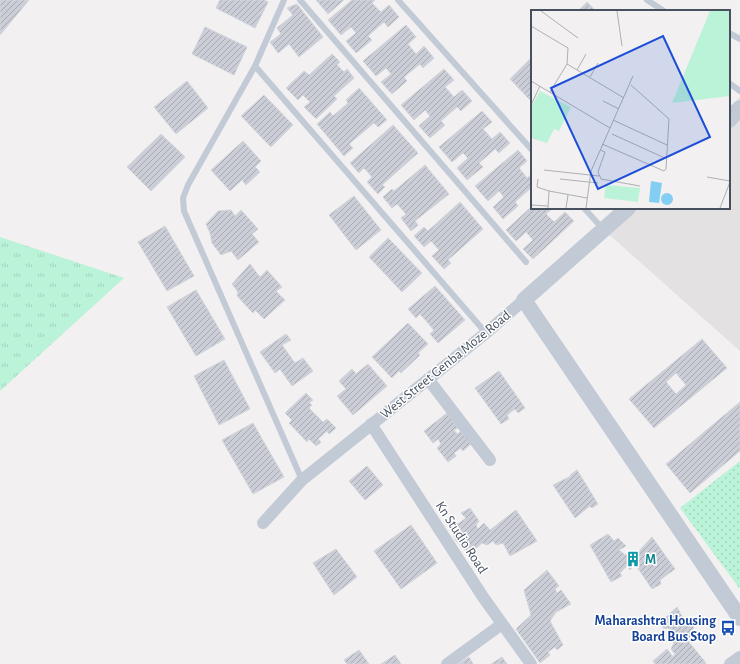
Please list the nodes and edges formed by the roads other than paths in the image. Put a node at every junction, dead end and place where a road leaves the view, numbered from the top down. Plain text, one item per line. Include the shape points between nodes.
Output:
1 (284, 0) edge
2 (300, 0) edge
3 (398, 0) edge
4 (647, 0) edge
5 (662, 10) edge
6 (730, 34) edge
7 (740, 39) edge
8 (255, 66) junction
9 (730, 84) edge
10 (740, 91) edge
11 (740, 108) edge
12 (730, 119) edge
13 (531, 149) edge
14 (585, 209) edge
15 (627, 209) edge
16 (604, 230) junction
17 (526, 262) dead end
18 (524, 300) junction
19 (486, 333) junction
20 (428, 379) junction
21 (371, 424) junction
22 (490, 460) dead end
23 (302, 480) junction
24 (263, 523) dead end
25 (740, 618) edge
26 (502, 624) junction
27 (740, 657) edge
28 (447, 664) edge
29 (531, 664) edge
30 (730, 664) edge

1 - 8 lane
2 - 17 lane
3 - 13 lane
4 - 5 lane
6 - 7 lane
8 - 19 lane
8 - 23 lane via 188,185 183,198 184,211
9 - 10 lane
11 - 12 street
14 - 16 lane
15 - 16 street, West Street Genba Moze Road
16 - 18 street, West Street Genba Moze Road
18 - 19 street, West Street Genba Moze Road
18 - 25 street
19 - 20 street, West Street Genba Moze Road
20 - 21 street, West Street Genba Moze Road
20 - 22 street
21 - 23 street, West Street Genba Moze Road
21 - 26 street, Kn Studio Road
23 - 24 street, West Street Genba Moze Road
26 - 28 street
26 - 29 street, Kn Studio Road
27 - 30 street

